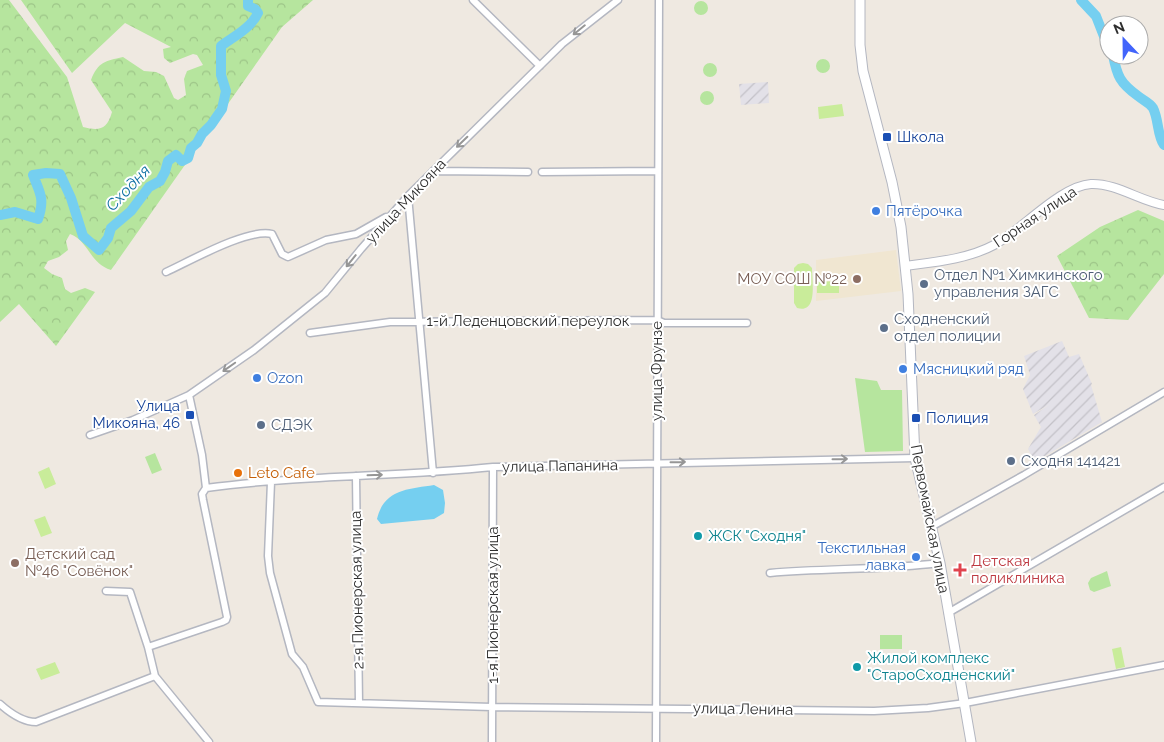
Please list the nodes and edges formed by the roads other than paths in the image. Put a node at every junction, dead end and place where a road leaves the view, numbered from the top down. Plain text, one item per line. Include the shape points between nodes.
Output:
1 (473, 0) edge
2 (618, 0) edge
3 (659, 0) edge
4 (860, 0) edge
5 (540, 66) junction
6 (433, 171) junction
7 (657, 171) junction
8 (528, 172) dead end
9 (542, 172) dead end
10 (408, 196) junction
11 (1164, 205) edge
12 (391, 214) junction
13 (905, 266) junction
14 (166, 272) dead end
15 (657, 320) junction
16 (421, 322) junction
17 (747, 323) dead end
18 (310, 333) dead end
19 (1164, 392) edge
20 (189, 395) junction
21 (90, 435) dead end
22 (915, 458) junction
23 (657, 463) junction
24 (493, 467) junction
25 (434, 473) junction
26 (356, 476) junction
27 (271, 482) junction
28 (1164, 487) edge
29 (206, 488) junction
30 (931, 527) junction
31 (940, 563) junction
32 (770, 574) dead end
33 (106, 591) dead end
34 (948, 613) junction
35 (148, 648) junction
36 (1164, 665) edge
37 (155, 676) junction
38 (965, 702) junction
39 (359, 703) junction
40 (0, 704) edge
41 (492, 707) junction
42 (656, 708) junction
43 (209, 742) edge
44 (492, 742) edge
45 (656, 742) edge
46 (971, 742) edge

1 - 5 street
2 -> 5 street, улица Микояна via 562,44
3 - 7 street, улица Фрунзе
4 - 13 main road, Первомайская улица via 863,72 896,196
5 -> 6 street, улица Микояна
6 - 8 street
6 - 10 street, улица Микояна
7 - 9 street
7 - 15 street, улица Фрунзе
10 - 12 street, улица Микояна
10 - 16 street
11 - 13 street, Горная улица via 1099,185 1080,186 993,246 955,258
12 - 14 street via 356,234 326,240 288,257 282,254 272,234 264,232 222,245
12 -> 20 street, улица Микояна via 325,293 254,350
13 - 22 main road, Первомайская улица
15 - 16 street, 1-й Леденцовский переулок
15 - 17 street, 1-й Леденцовский переулок via 664,323
15 - 23 street, улица Фрунзе
16 - 18 street, 1-й Леденцовский переулок via 390,322
16 - 25 street
19 - 30 street
20 - 21 street, улица Микояна
20 - 29 street
23 -> 22 street, улица Папанина
22 - 30 main road, Первомайская улица
23 - 24 street, улица Папанина
23 - 42 street, улица Фрунзе
24 - 25 street, улица Папанина
24 - 41 street, 1-я Пионерская улица
26 -> 25 street, улица Папанина
26 - 27 street, улица Папанина
26 - 39 street, 2-я Пионерская улица
27 - 29 street, улица Папанина
27 - 39 street, улица Ленина via 270,573 292,654 302,667 318,702
28 - 34 street
29 - 35 street via 202,494 226,620
30 - 31 main road, Первомайская улица
31 - 32 street
31 - 34 main road, Первомайская улица
33 - 35 street via 130,592
34 - 38 main road, Первомайская улица
35 - 37 street
36 - 38 street, улица Ленина
37 - 40 street via 34,722 8,712
37 - 43 street
38 - 42 street, улица Ленина via 928,708 874,710
38 - 46 main road, Первомайская улица
39 - 41 street, улица Ленина
41 - 42 street, улица Ленина
41 - 44 street, 1-я Пионерская улица
42 - 45 street, улица Фрунзе

